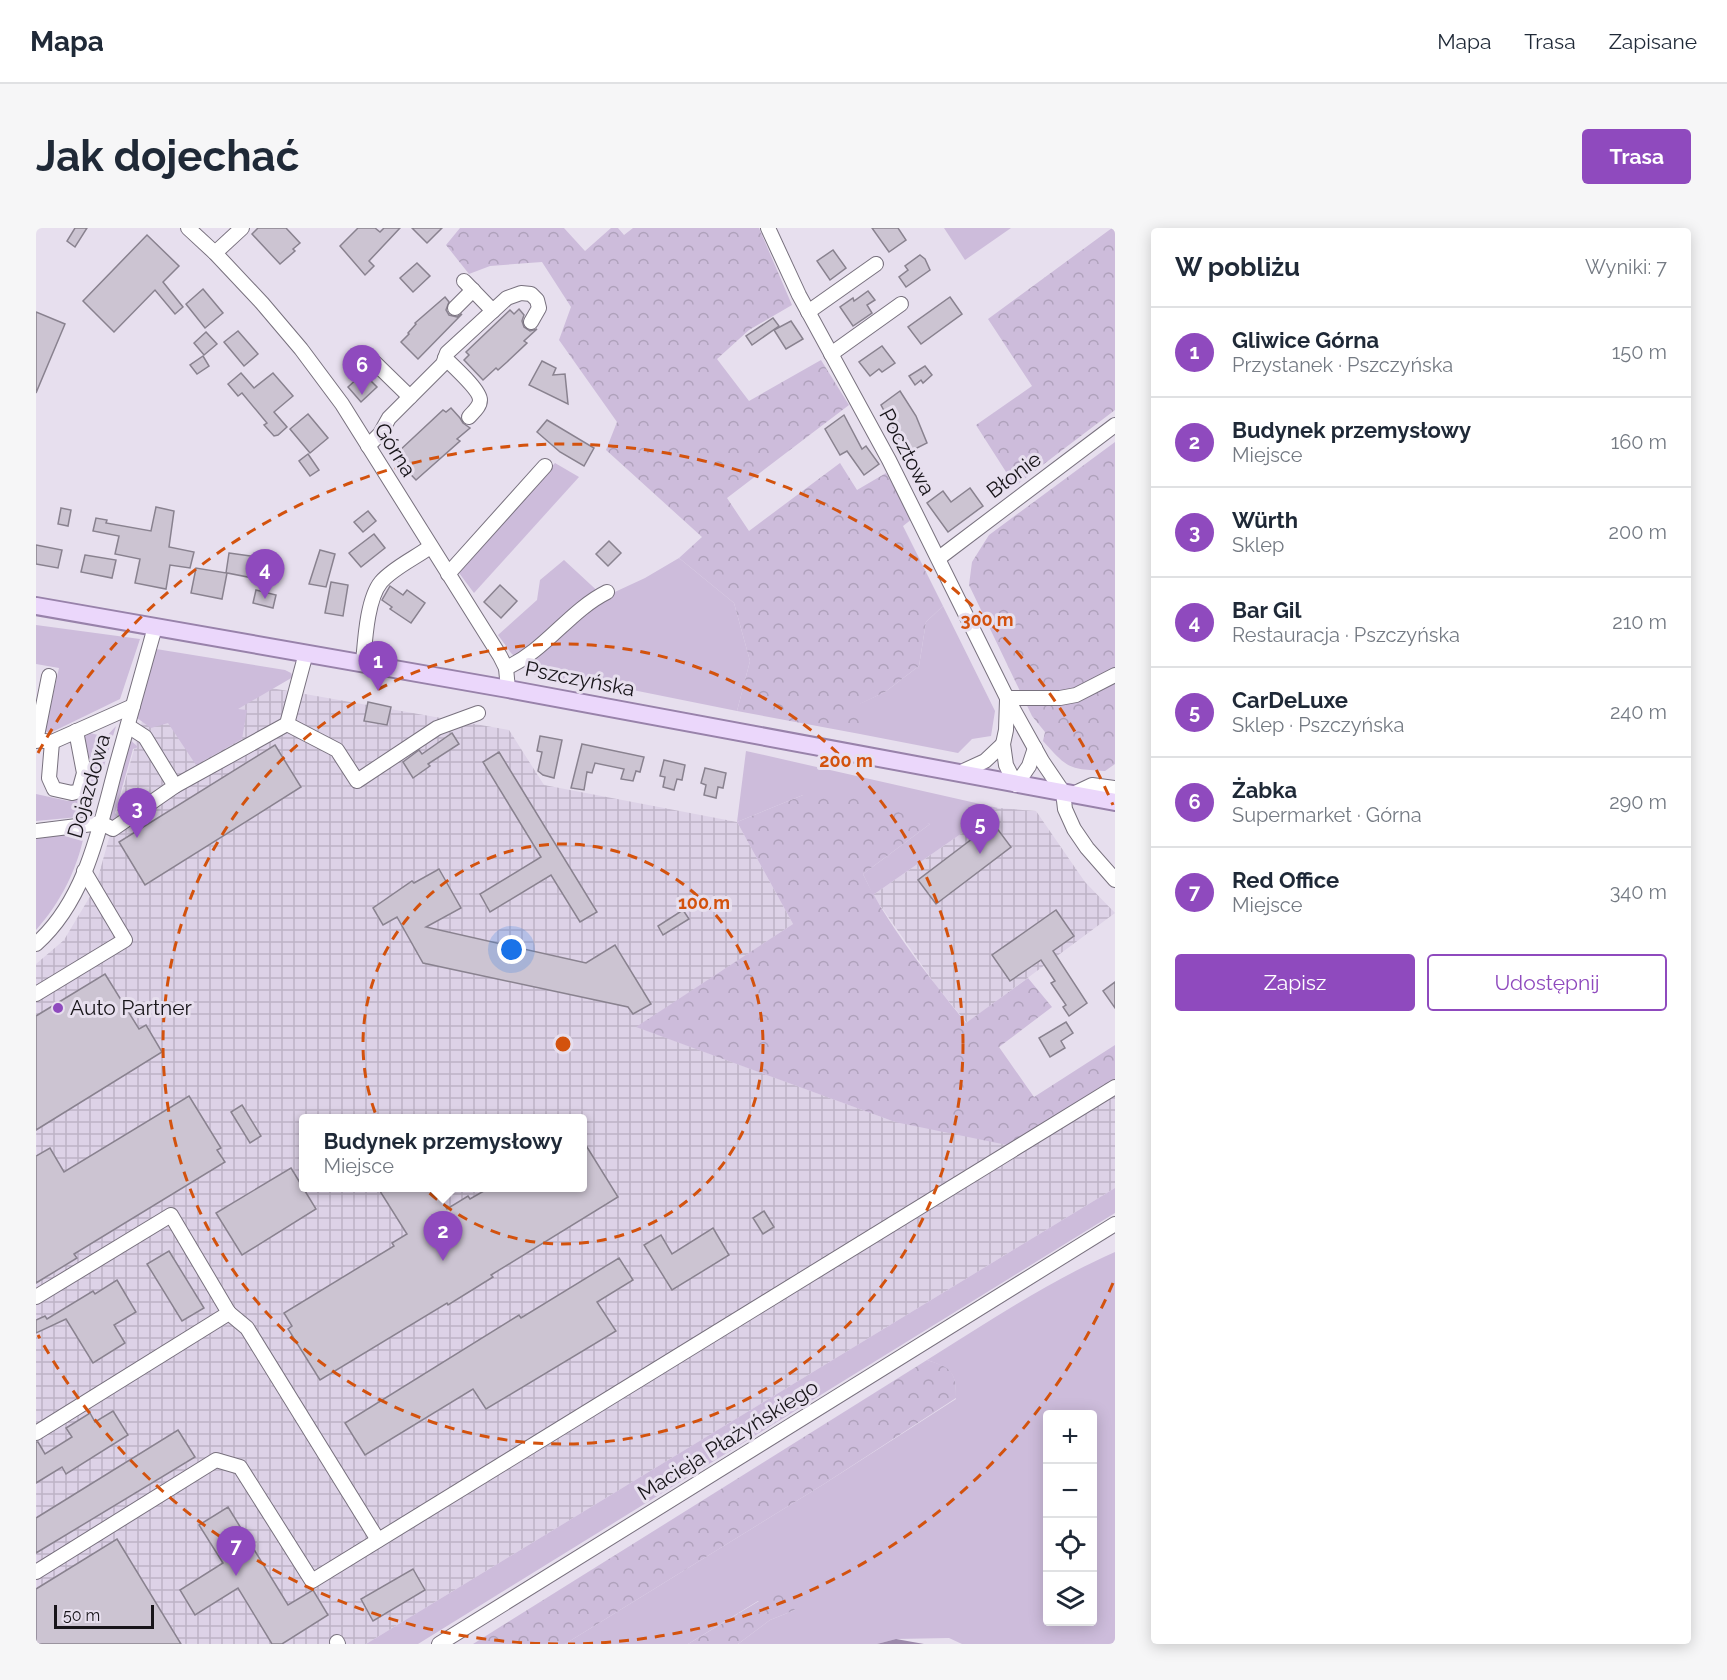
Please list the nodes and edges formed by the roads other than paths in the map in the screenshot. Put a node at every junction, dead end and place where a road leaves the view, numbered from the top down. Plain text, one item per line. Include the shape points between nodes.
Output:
1 (188, 228) edge
2 (242, 228) edge
3 (768, 228) edge
4 (215, 253) junction
5 (876, 264) dead end
6 (901, 304) dead end
7 (455, 308) dead end
8 (493, 311) junction
9 (808, 312) junction
10 (531, 322) dead end
11 (831, 354) junction
12 (445, 358) junction
13 (371, 359) dead end
14 (410, 397) junction
15 (469, 417) dead end
16 (1115, 425) edge
17 (368, 446) junction
18 (545, 466) dead end
19 (430, 547) junction
20 (939, 558) junction
21 (448, 574) junction
22 (607, 592) dead end
23 (36, 606) edge
24 (155, 627) junction
25 (306, 653) junction
26 (363, 663) junction
27 (506, 668) junction
28 (1115, 675) edge
29 (50, 676) dead end
30 (508, 688) junction
31 (1007, 698) junction
32 (133, 706) junction
33 (478, 713) dead end
34 (287, 724) junction
35 (128, 726) junction
36 (76, 731) junction
37 (36, 740) edge
38 (52, 742) junction
39 (1003, 744) junction
40 (1035, 748) junction
41 (959, 773) junction
42 (1016, 784) junction
43 (175, 786) junction
44 (1115, 788) edge
45 (1068, 793) junction
46 (1115, 802) edge
47 (101, 823) junction
48 (36, 831) edge
49 (84, 871) junction
50 (1115, 880) edge
51 (36, 944) edge
52 (36, 994) edge
53 (1115, 1087) edge
54 (1115, 1224) edge
55 (1115, 1232) edge
56 (1038, 1271) junction
57 (36, 1297) edge
58 (229, 1313) junction
59 (36, 1433) edge
60 (378, 1540) junction
61 (36, 1572) edge
62 (439, 1644) edge

1 - 4 street, Górna
2 - 4 street
3 - 9 street, Pocztowa
4 - 17 street, Górna via 301,349
5 - 9 street
6 - 11 street
7 - 8 street via 469,285
8 - 10 street via 507,298 531,294 539,308
8 - 12 street
9 - 11 street, Pocztowa
11 - 20 street, Pocztowa
12 - 14 street
12 - 15 street via 477,392 478,407
13 - 14 street
14 - 17 street
16 - 20 street, Błonie
17 - 19 street, Górna
18 - 21 street
19 - 21 street, Górna
19 - 26 street via 389,575 376,591
20 - 31 street, Pocztowa
21 - 27 street, Górna
22 - 27 street via 589,601 525,657
23 - 24 main road, Pszczyńska
24 - 25 main road, Pszczyńska
24 - 32 street, Dojazdowa
25 - 26 main road, Pszczyńska
25 - 34 street
26 - 30 main road, Pszczyńska
27 - 30 street, Górna
28 - 31 street via 1068,697
29 - 37 street
30 - 41 main road, Pszczyńska
31 - 39 street, Pocztowa
31 - 40 street, Pocztowa
32 - 35 street, Dojazdowa
32 - 36 street
33 - 34 street via 436,728 357,781 337,750
34 - 43 street
35 - 43 street via 145,737
35 - 47 street, Dojazdowa
36 - 38 street
36 - 38 street via 84,773 79,791 54,789 49,778
37 - 38 street
39 - 41 street via 985,761
39 - 42 street, Pocztowa via 1006,765
40 - 42 street via 1029,766
40 - 45 street, Pocztowa
41 - 42 main road, Pszczyńska
42 - 45 main road, Pszczyńska
43 - 47 street via 113,829
44 - 45 street via 1092,785
45 - 46 main road, Pszczyńska
45 - 50 street, Pocztowa via 1065,809 1074,829
47 - 48 street
47 - 49 street, Dojazdowa
49 - 51 street, Dojazdowa via 61,915
49 - 52 street via 126,940
53 - 60 street
54 - 56 street, Macieja Płażyńskiego
55 - 56 street, Macieja Płażyńskiego
56 - 62 street, Macieja Płażyńskiego
57 - 58 street via 171,1215
58 - 59 street
58 - 60 street via 247,1328
60 - 61 street via 312,1581 240,1467 216,1460

